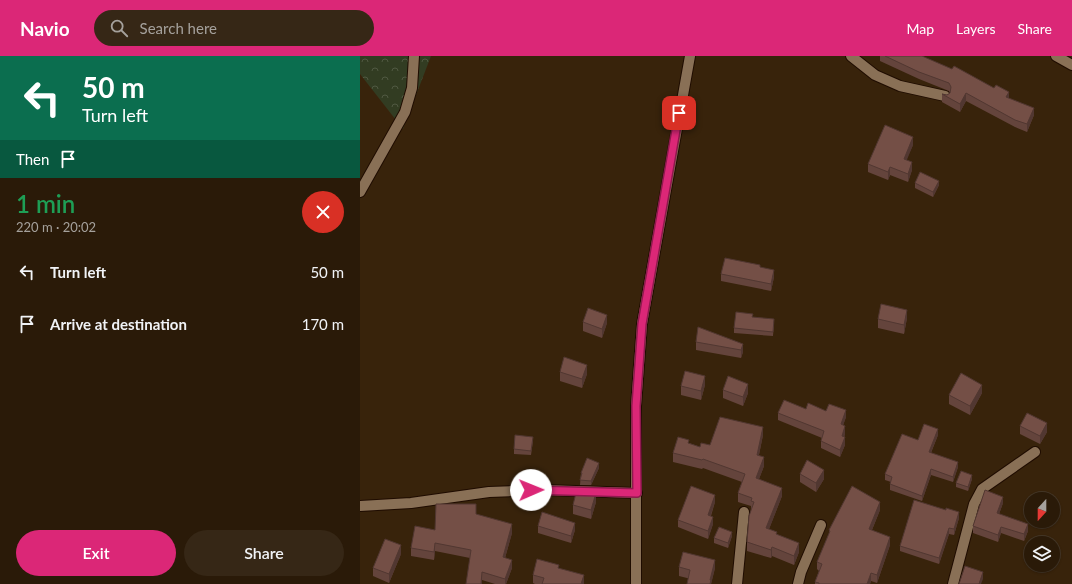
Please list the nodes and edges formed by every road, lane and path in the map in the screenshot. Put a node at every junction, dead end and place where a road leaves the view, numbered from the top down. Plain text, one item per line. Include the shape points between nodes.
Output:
1 (414, 56) edge
2 (690, 56) edge
3 (851, 56) edge
4 (1056, 56) edge
5 (1072, 65) edge
6 (945, 96) edge
7 (360, 192) edge
8 (1035, 452) dead end
9 (637, 493) junction
10 (360, 506) edge
11 (744, 512) dead end
12 (821, 524) dead end
13 (636, 584) edge
14 (736, 584) edge
15 (798, 584) edge
16 (953, 584) edge

1 - 7 street via 412,88 405,112
2 - 9 street via 642,324 636,406
3 - 6 street via 875,75 900,86
4 - 5 street
8 - 16 street via 982,489 974,504
9 - 10 street via 545,490 489,492 410,504
9 - 13 street
11 - 14 street
12 - 15 street

